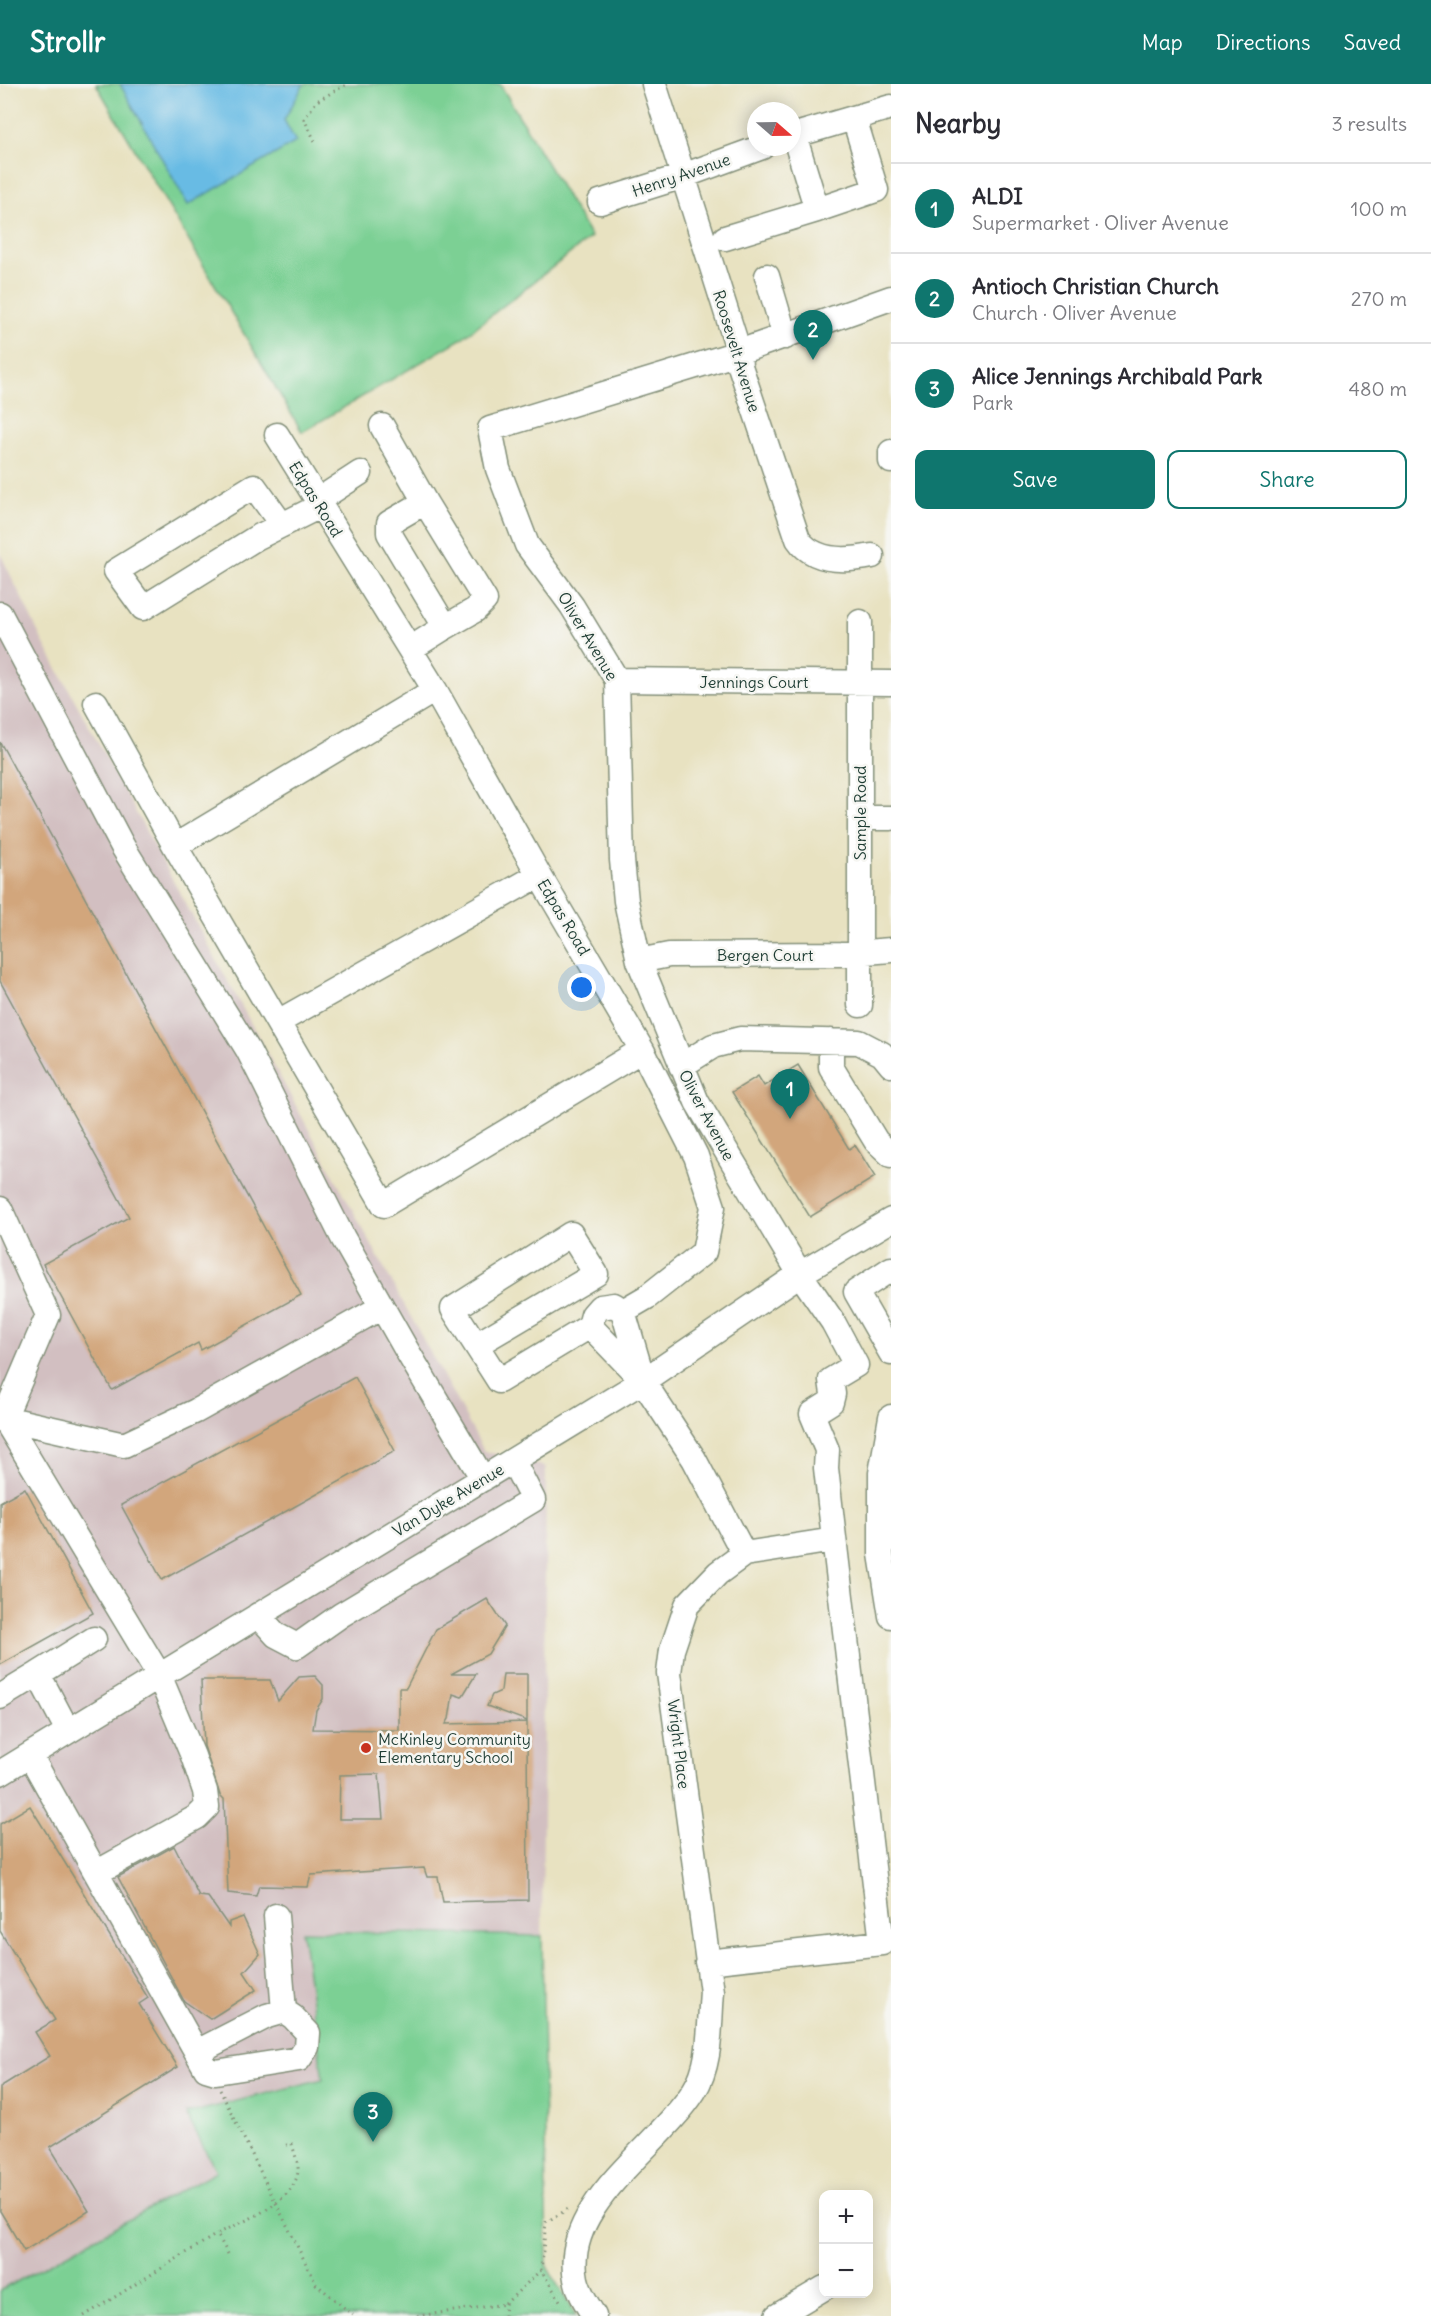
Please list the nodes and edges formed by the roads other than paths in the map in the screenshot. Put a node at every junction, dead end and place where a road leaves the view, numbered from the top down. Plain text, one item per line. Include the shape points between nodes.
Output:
1 (654, 84) edge
2 (891, 107) edge
3 (854, 118) junction
4 (801, 134) edge
5 (747, 153) edge
6 (799, 156) edge
7 (683, 176) junction
8 (600, 202) dead end
9 (817, 210) junction
10 (725, 238) dead end
11 (767, 276) dead end
12 (891, 298) edge
13 (785, 337) junction
14 (739, 352) junction
15 (382, 426) dead end
16 (277, 435) dead end
17 (891, 452) edge
18 (891, 461) edge
19 (360, 473) dead end
20 (424, 502) junction
21 (319, 503) junction
22 (282, 525) junction
23 (872, 556) dead end
24 (0, 614) edge
25 (860, 622) dead end
26 (442, 629) junction
27 (410, 649) junction
28 (617, 680) junction
29 (860, 682) junction
30 (891, 683) edge
31 (435, 690) junction
32 (96, 703) dead end
33 (860, 818) junction
34 (891, 818) edge
35 (175, 846) junction
36 (539, 875) junction
37 (891, 950) edge
38 (860, 951) junction
39 (639, 962) junction
40 (860, 1005) dead end
41 (278, 1022) junction
42 (831, 1041) junction
43 (882, 1047) edge
44 (642, 1050) junction
45 (891, 1065) edge
46 (681, 1066) junction
47 (891, 1155) edge
48 (0, 1209) edge
49 (891, 1220) edge
50 (891, 1269) edge
51 (800, 1274) junction
52 (382, 1307) junction
53 (623, 1311) junction
54 (590, 1326) junction
55 (476, 1345) junction
56 (891, 1353) edge
57 (644, 1381) junction
58 (891, 1417) edge
59 (2, 1419) edge
60 (513, 1461) junction
61 (483, 1479) junction
62 (834, 1540) junction
63 (744, 1554) junction
64 (258, 1615) junction
65 (891, 1616) edge
66 (94, 1639) dead end
67 (38, 1674) junction
68 (159, 1675) junction
69 (0, 1697) edge
70 (68, 1731) junction
71 (30, 1755) junction
72 (0, 1773) edge
73 (96, 1874) junction
74 (276, 1916) dead end
75 (707, 1962) junction
76 (284, 2011) junction
77 (197, 2052) junction
78 (819, 2291) edge
79 (594, 2316) edge
80 (777, 2316) edge

1 - 7 street, Roosevelt Avenue
2 - 3 street
3 - 4 street
3 - 9 street via 876,190
5 - 7 street, Henry Avenue
6 - 9 street
7 - 8 street, Henry Avenue
7 - 14 street, Roosevelt Avenue
9 - 10 street
11 - 13 street
12 - 13 street, Oliver Avenue
13 - 14 street, Oliver Avenue
14 - 23 street, Roosevelt Avenue via 740,366 798,539 813,553 835,559
14 - 28 street, Oliver Avenue via 490,429 498,469 528,545 572,606
15 - 20 street
16 - 21 street, Edpas Road
17 - 18 street
19 - 21 street
20 - 26 street via 389,523 389,533 440,618
20 - 26 street via 485,600
21 - 22 street
21 - 27 street, Edpas Road
22 - 22 street via 143,608 116,571 254,486
24 - 52 street via 123,847 248,1050
25 - 29 street, Sample Road
26 - 27 street
27 - 31 street, Edpas Road
28 - 29 street, Jennings Court
28 - 39 street, Oliver Avenue via 622,860
29 - 30 street, Jennings Court
29 - 33 street, Sample Road
31 - 35 street
31 - 36 street, Edpas Road
32 - 35 street
33 - 34 street
33 - 38 street, Sample Road
35 - 41 street
36 - 41 street
36 - 44 street, Edpas Road
37 - 38 street, Bergen Court
38 - 39 street, Bergen Court via 669,955
38 - 40 street, Sample Road
39 - 46 street, Oliver Avenue
41 - 44 street via 384,1204
42 - 43 street
42 - 46 street via 740,1039 713,1046
42 - 47 street via 831,1067 876,1141
43 - 45 street via 882,1054
44 - 53 street, Edpas Road via 696,1156 713,1207 704,1252
46 - 51 street, Oliver Avenue via 697,1102
48 - 59 street via 48,1316
49 - 51 street, Van Dyke Avenue
50 - 56 street via 856,1292
51 - 57 street, Van Dyke Avenue
51 - 62 street, Oliver Avenue via 856,1365 831,1380 831,1402 812,1414 827,1450
52 - 59 street via 196,1411 124,1445
52 - 61 street
53 - 54 street via 614,1305 600,1307
53 - 57 street
54 - 55 street via 499,1381
54 - 57 street
55 - 55 street via 453,1309 571,1234 596,1274
57 - 60 street, Van Dyke Avenue
57 - 63 street via 694,1459
58 - 65 street via 882,1473 881,1554
59 - 68 street
60 - 61 street, Van Dyke Avenue
60 - 64 street via 533,1500 340,1615 297,1647 276,1635
61 - 64 street, Van Dyke Avenue
62 - 63 street, Wright Place
62 - 75 street via 882,1943
63 - 75 street, Wright Place via 718,1573 687,1605 669,1673
64 - 68 street, Van Dyke Avenue
66 - 67 street
67 - 69 street
67 - 70 street
68 - 70 street, Van Dyke Avenue
68 - 73 street via 193,1756 207,1807 197,1817
70 - 71 street, Van Dyke Avenue
71 - 72 street, Van Dyke Avenue
71 - 73 street
73 - 77 street
74 - 76 street
75 - 79 street, Wright Place via 712,1992 705,2066 695,2090 592,2208 582,2226 574,2260 576,2280
76 - 77 street
76 - 77 street via 308,2033 307,2047 300,2059 216,2072 206,2069
78 - 80 street

